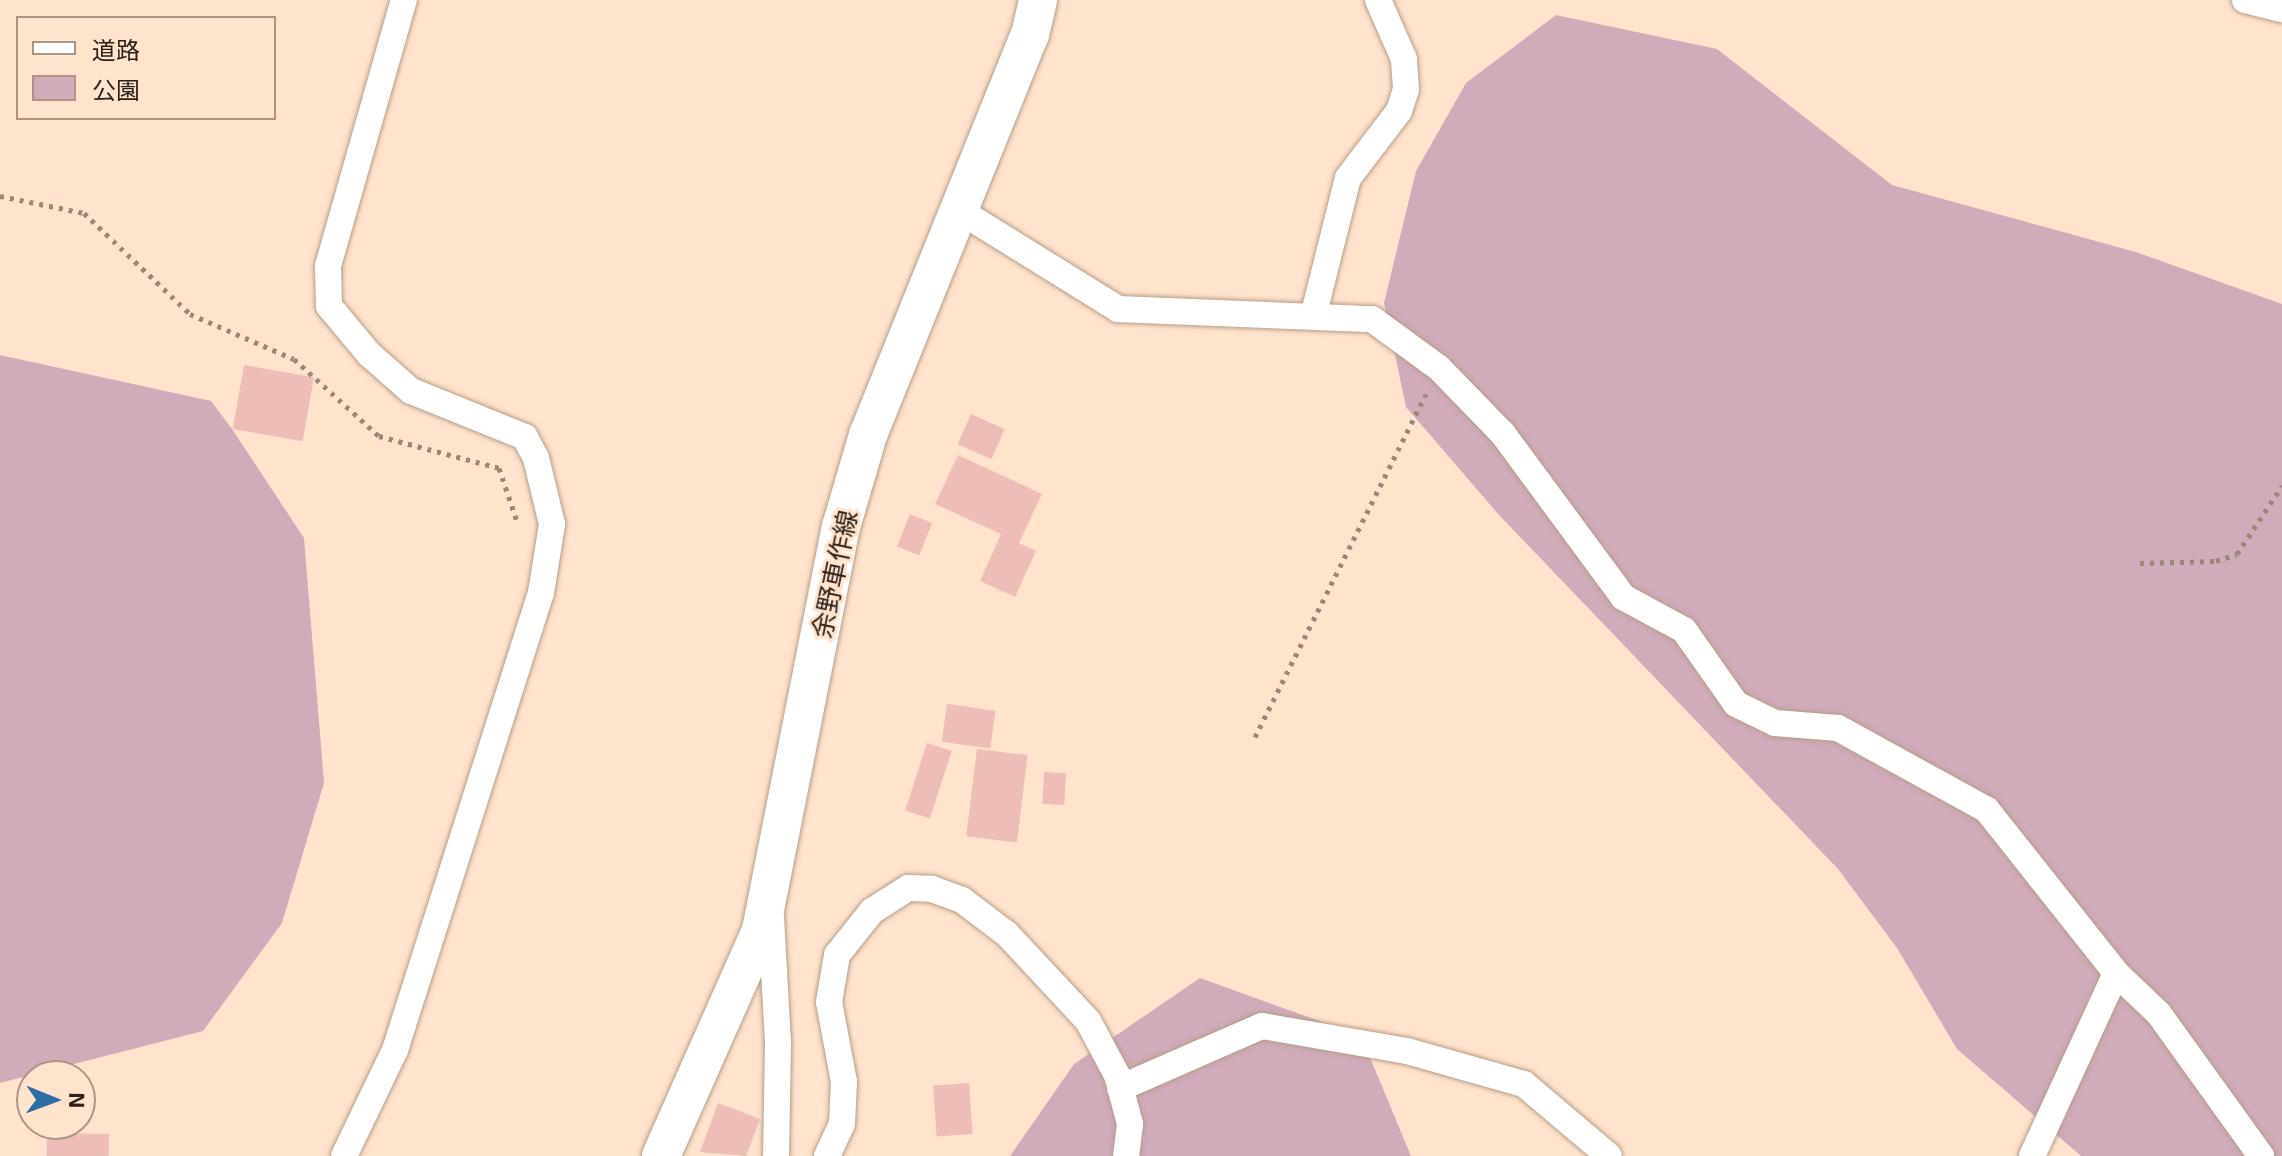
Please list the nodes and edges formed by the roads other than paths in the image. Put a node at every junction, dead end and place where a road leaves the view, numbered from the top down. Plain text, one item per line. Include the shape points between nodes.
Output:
1 (404, 0) edge
2 (1038, 0) edge
3 (1378, 0) edge
4 (2245, 0) edge
5 (2282, 9) edge
6 (960, 211) junction
7 (1313, 317) junction
8 (769, 893) junction
9 (2116, 973) junction
10 (1120, 1088) junction
11 (344, 1156) edge
12 (661, 1156) edge
13 (776, 1156) edge
14 (827, 1156) edge
15 (1126, 1156) edge
16 (1609, 1156) edge
17 (2032, 1156) edge
18 (2261, 1156) edge

1 - 11 street via 328,266 329,306 369,354 411,391 525,437 536,458 552,524 541,593 395,1050
2 - 6 main road, 余野車作線 via 1030,35
3 - 7 street via 1404,59 1406,89 1399,111 1348,178
4 - 5 street
6 - 7 street via 1118,309
6 - 8 main road, 余野車作線 via 868,435 841,527
7 - 9 street via 1372,319 1439,368 1503,434 1623,597 1684,630 1736,704 1775,723 1838,728 1987,810
8 - 12 main road, 余野車作線 via 761,930
8 - 13 street via 778,1044
9 - 17 street
9 - 18 street via 2159,1014
10 - 14 street via 1088,1021 1007,934 962,900 932,889 908,888 872,911 837,955 829,1002 844,1082 842,1124
10 - 15 street via 1130,1124
10 - 16 street via 1262,1026 1407,1051 1524,1084

